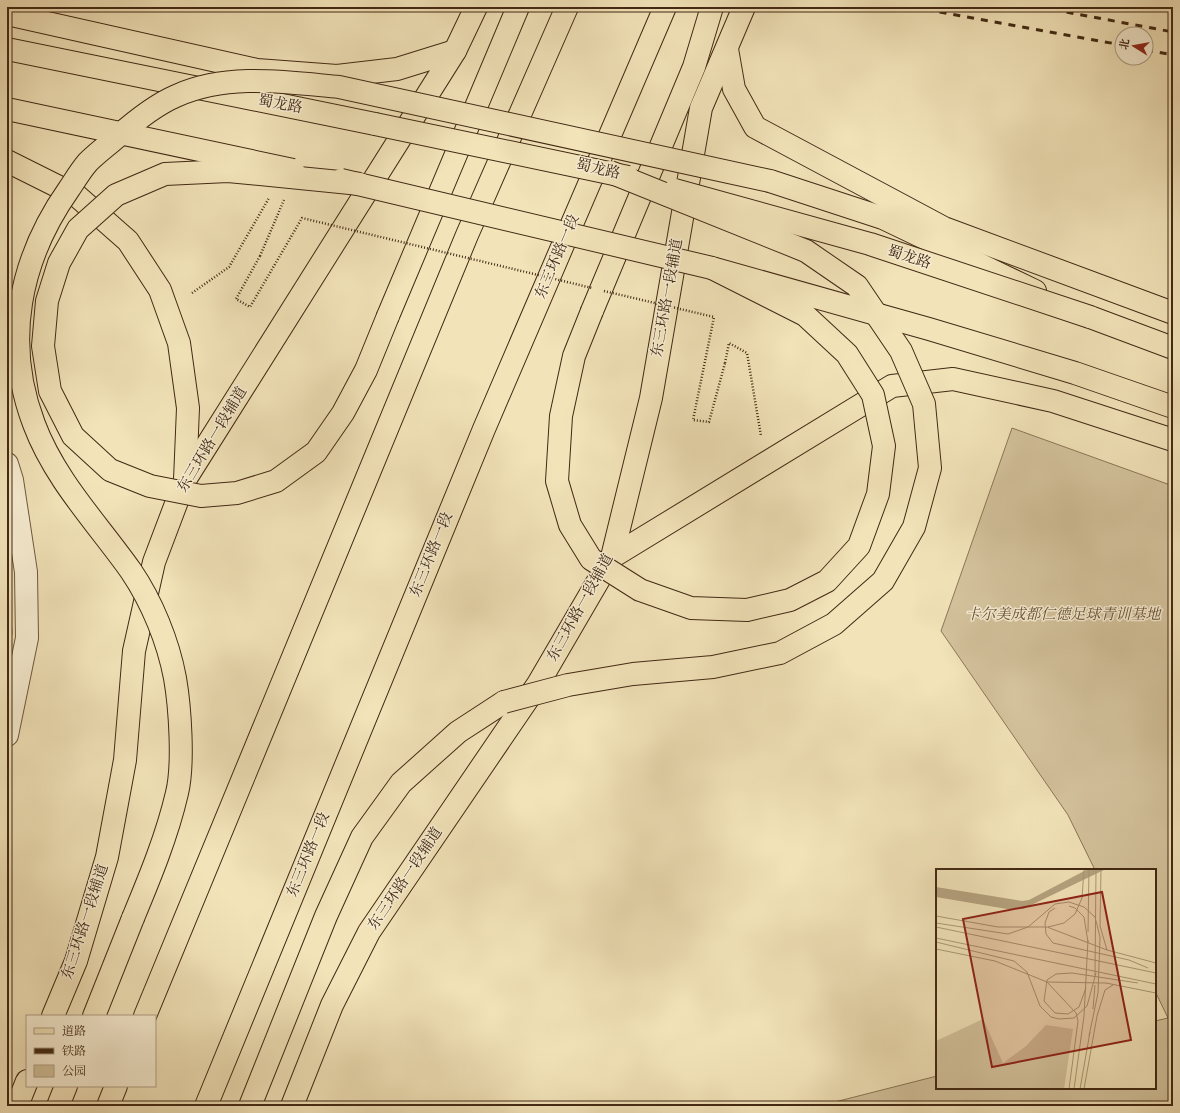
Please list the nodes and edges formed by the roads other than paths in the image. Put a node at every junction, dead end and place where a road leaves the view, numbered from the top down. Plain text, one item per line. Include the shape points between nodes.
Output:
1 (476, 7) edge
2 (518, 7) edge
3 (567, 7) edge
4 (665, 7) edge
5 (712, 7) edge
6 (744, 7) edge
7 (7, 14) edge
8 (727, 48) junction
9 (7, 49) edge
10 (455, 51) junction
11 (7, 109) edge
12 (7, 161) edge
13 (610, 172) junction
14 (360, 184) junction
15 (712, 268) junction
16 (1173, 313) edge
17 (1090, 317) junction
18 (1173, 348) edge
19 (1173, 407) edge
20 (1173, 440) edge
21 (7, 464) edge
22 (185, 480) junction
23 (612, 557) junction
24 (7, 735) edge
25 (53, 1015) edge
26 (94, 1015) edge
27 (145, 1015) edge
28 (26, 1084) edge
29 (66, 1087) edge
30 (116, 1087) edge
31 (17, 1106) edge
32 (58, 1106) edge
33 (108, 1106) edge
34 (206, 1106) edge
35 (250, 1106) edge
36 (292, 1106) edge

1 - 10 main road, 东三环路一段辅道
2 - 14 main road, bridge via 366,370 343,413 316,452 276,481 237,493 201,496 150,486 110,470 73,436 50,391 43,346 46,301 59,262 78,230 116,195 166,174 220,172
3 - 27 main road via 467,235
4 - 34 main road, 东三环路一段 via 484,429
5 - 15 main road, bridge via 694,67 574,356 561,416 557,481 570,525 591,559 640,590 691,608 747,610 790,600 827,581 859,546 878,494 884,446 873,395 847,354 805,315
6 - 8 main road, 东三环路一段辅道
7 - 10 main road via 264,71 337,76 397,69
8 - 16 main road via 734,89 755,128 944,228
8 - 23 main road, 东三环路一段辅道 via 701,108 651,398
9 - 13 main road, 蜀龙路, bridge
10 - 22 main road, 东三环路一段辅道
11 - 14 main road, bridge
12 - 22 main road via 77,196 128,241 160,290 179,343 188,408
13 - 17 main road, 蜀龙路, bridge via 870,244
13 - 35 main road, bridge via 806,251 858,286 901,351 924,404 930,468 914,527 883,580 834,624 780,653 713,667 633,674 568,684 504,702 458,732 401,783 362,837 326,916
14 - 15 main road, bridge
15 - 19 main road, bridge via 929,329 1074,373
17 - 18 main road, 蜀龙路
17 - 26 main road, bridge via 883,218 770,181 339,87 274,81 226,81 176,96 133,123 88,162 53,211 26,274 17,325 21,383 34,426 79,504 132,573 159,624 175,677 181,737 178,790 162,846
20 - 23 main road via 1053,401 953,379 892,386
21 - 24 street via 12,480 26,572 26,638
22 - 25 main road, 东三环路一段辅道 via 154,562 134,651 125,760 107,857 76,961
23 - 36 main road, 东三环路一段辅道 via 538,684 369,932 332,1005
28 - 31 main road
29 - 32 main road
30 - 33 main road

